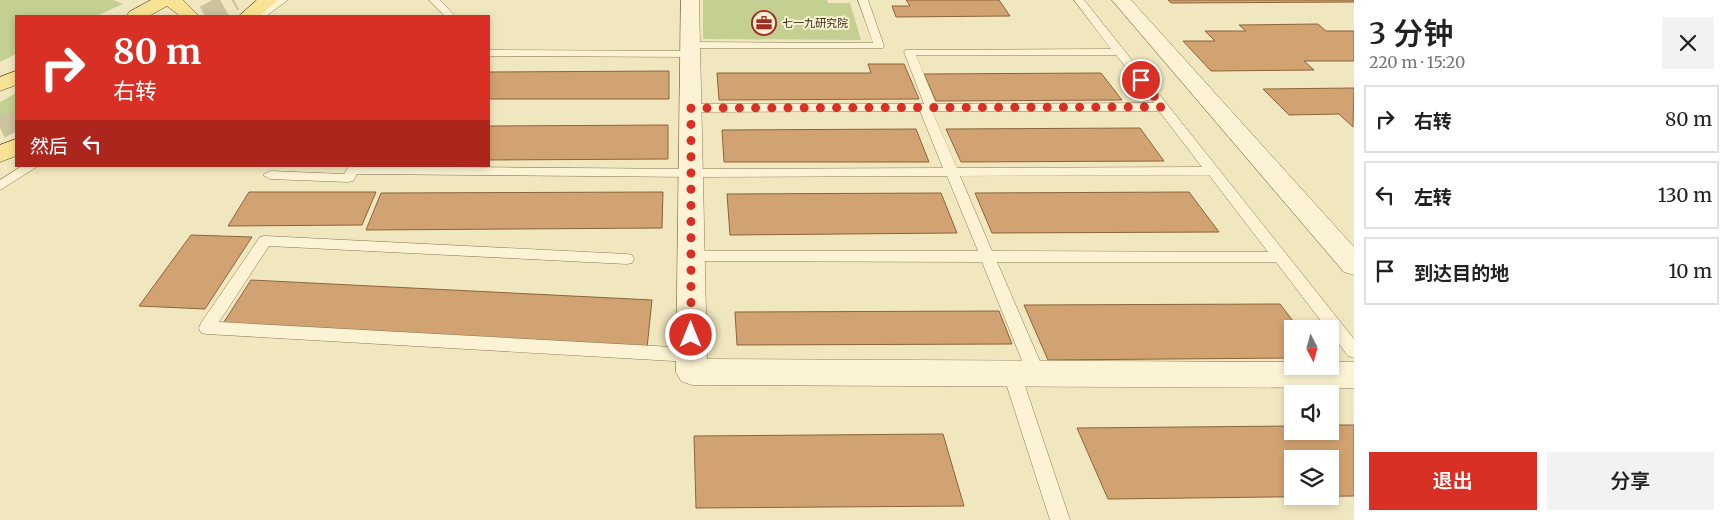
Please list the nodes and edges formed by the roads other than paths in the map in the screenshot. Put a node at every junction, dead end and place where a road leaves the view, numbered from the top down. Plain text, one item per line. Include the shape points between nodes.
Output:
1 (164, 0) edge
2 (168, 0) edge
3 (270, 0) edge
4 (283, 0) edge
5 (434, 0) edge
6 (690, 0) edge
7 (863, 0) edge
8 (1079, 0) edge
9 (1121, 0) edge
10 (138, 15) edge
11 (189, 15) edge
12 (249, 15) edge
13 (261, 15) edge
14 (449, 15) edge
15 (691, 50) junction
16 (1120, 52) junction
17 (490, 53) edge
18 (15, 78) edge
19 (0, 85) edge
20 (1163, 107) junction
21 (691, 108) junction
22 (928, 108) junction
23 (30, 167) edge
24 (354, 168) edge
25 (1213, 171) junction
26 (952, 172) junction
27 (691, 173) junction
28 (270, 175) dead end
29 (0, 186) edge
30 (691, 256) junction
31 (987, 257) junction
32 (1280, 257) junction
33 (627, 258) dead end
34 (1354, 265) edge
35 (1354, 351) edge
36 (691, 355) junction
37 (1024, 373) junction
38 (1354, 375) edge
39 (1060, 520) edge

1 - 10 main road
2 - 11 main road
3 - 12 main road
4 - 13 lane
5 - 14 lane
6 - 15 street
7 - 15 lane via 878,46
8 - 16 lane
9 - 34 street
15 - 17 lane
15 - 21 street
16 - 20 lane
16 - 22 lane via 909,52
18 - 19 main road
20 - 22 lane
20 - 25 lane
21 - 22 lane
21 - 27 street
22 - 26 lane
23 - 29 lane
24 - 27 lane
24 - 28 lane via 348,178
25 - 26 lane
25 - 32 lane
26 - 27 lane
26 - 31 lane
27 - 30 street
30 - 31 lane
30 - 36 street
31 - 32 lane
31 - 37 lane
32 - 35 lane
33 - 36 lane via 264,241 207,328
36 - 37 street via 692,372
37 - 38 street
37 - 39 lane

